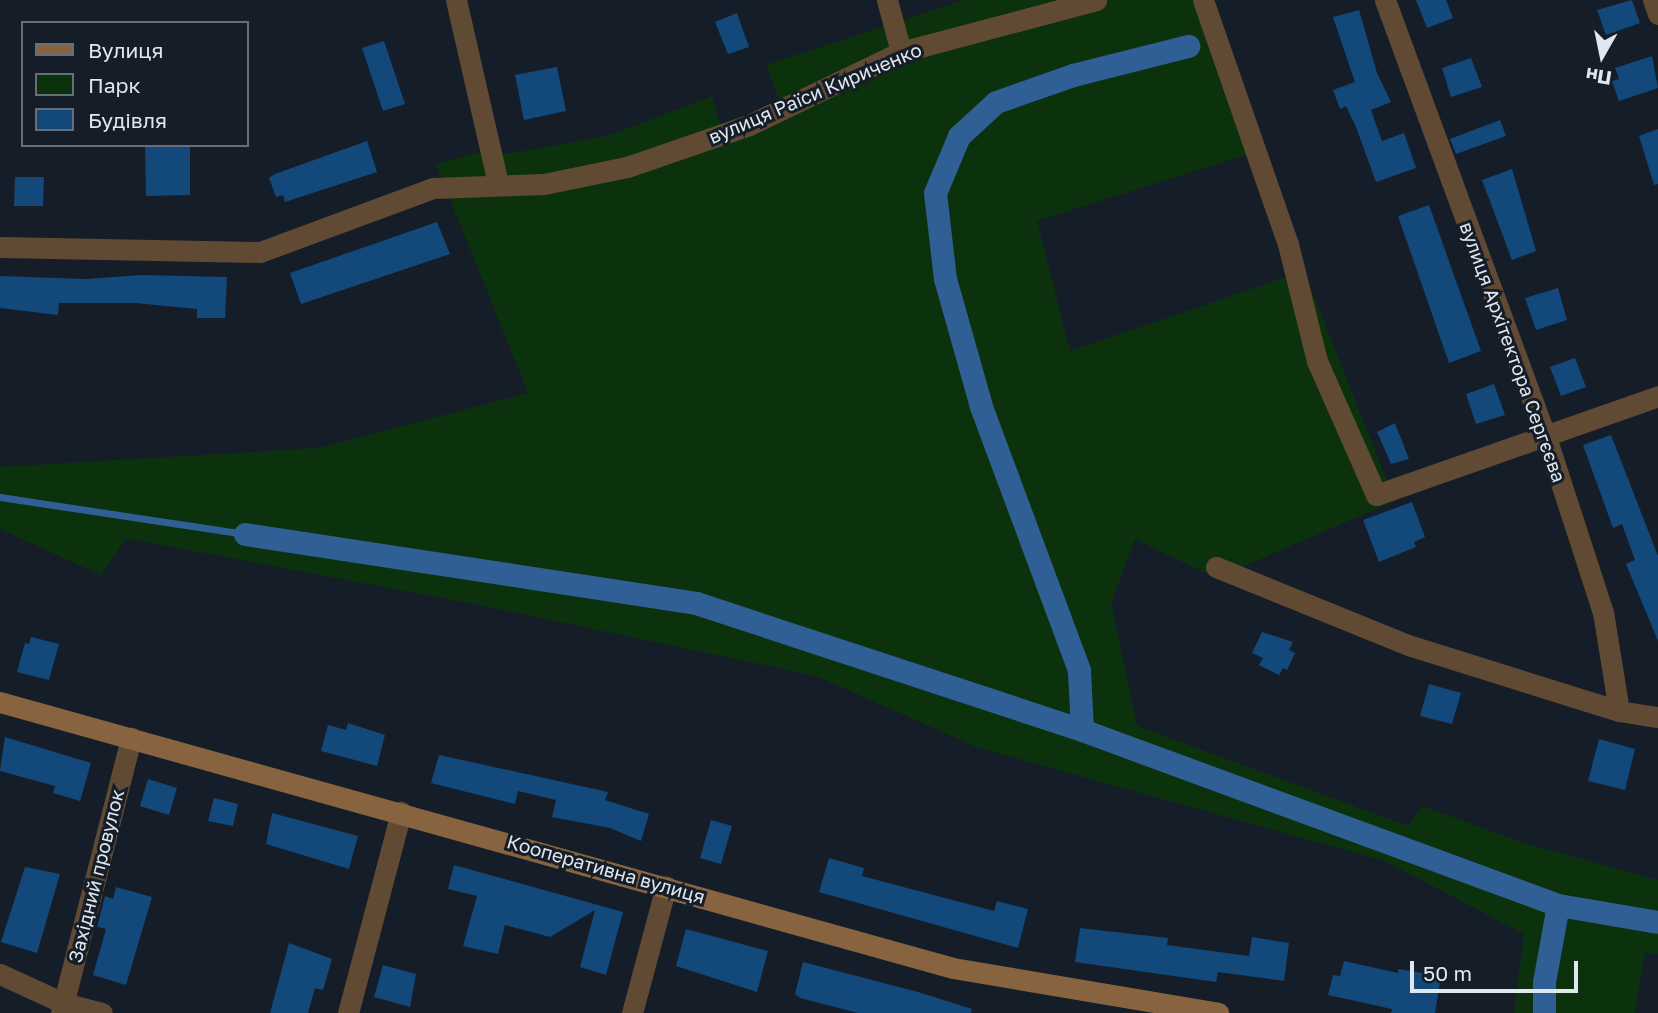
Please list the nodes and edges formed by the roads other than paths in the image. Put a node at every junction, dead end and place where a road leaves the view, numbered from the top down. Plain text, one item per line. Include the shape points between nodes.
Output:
1 (456, 0) edge
2 (887, 0) edge
3 (1096, 0) edge
4 (1203, 0) edge
5 (1385, 0) edge
6 (1653, 0) edge
7 (1658, 14) edge
8 (901, 52) junction
9 (498, 184) junction
10 (0, 247) edge
11 (1658, 396) edge
12 (1546, 437) junction
13 (1216, 567) dead end
14 (0, 702) edge
15 (1619, 711) junction
16 (1658, 717) edge
17 (131, 738) junction
18 (401, 812) junction
19 (666, 886) junction
20 (0, 974) edge
21 (62, 1008) edge
22 (102, 1013) edge
23 (348, 1013) edge
24 (632, 1013) edge
25 (1218, 1013) edge

1 - 9 street
2 - 8 street
3 - 8 street, вулиця Раїси Кириченко
4 - 12 street via 1288,244 1317,361 1376,495
5 - 12 street, вулиця Архітектора Сергєєва
6 - 7 street
8 - 9 street, вулиця Раїси Кириченко via 749,125 627,167 544,184
9 - 10 street, вулиця Раїси Кириченко via 433,188 260,252
11 - 12 street
12 - 15 street, вулиця Архітектора Сергєєва via 1604,612
13 - 15 street via 1408,645
14 - 17 street, Кооперативна вулиця
15 - 16 street
17 - 18 street, Кооперативна вулиця
17 - 21 street, Західний провулок
18 - 19 street, Кооперативна вулиця
18 - 23 street
19 - 24 street
19 - 25 street, Кооперативна вулиця via 953,968
20 - 21 street
21 - 22 street

